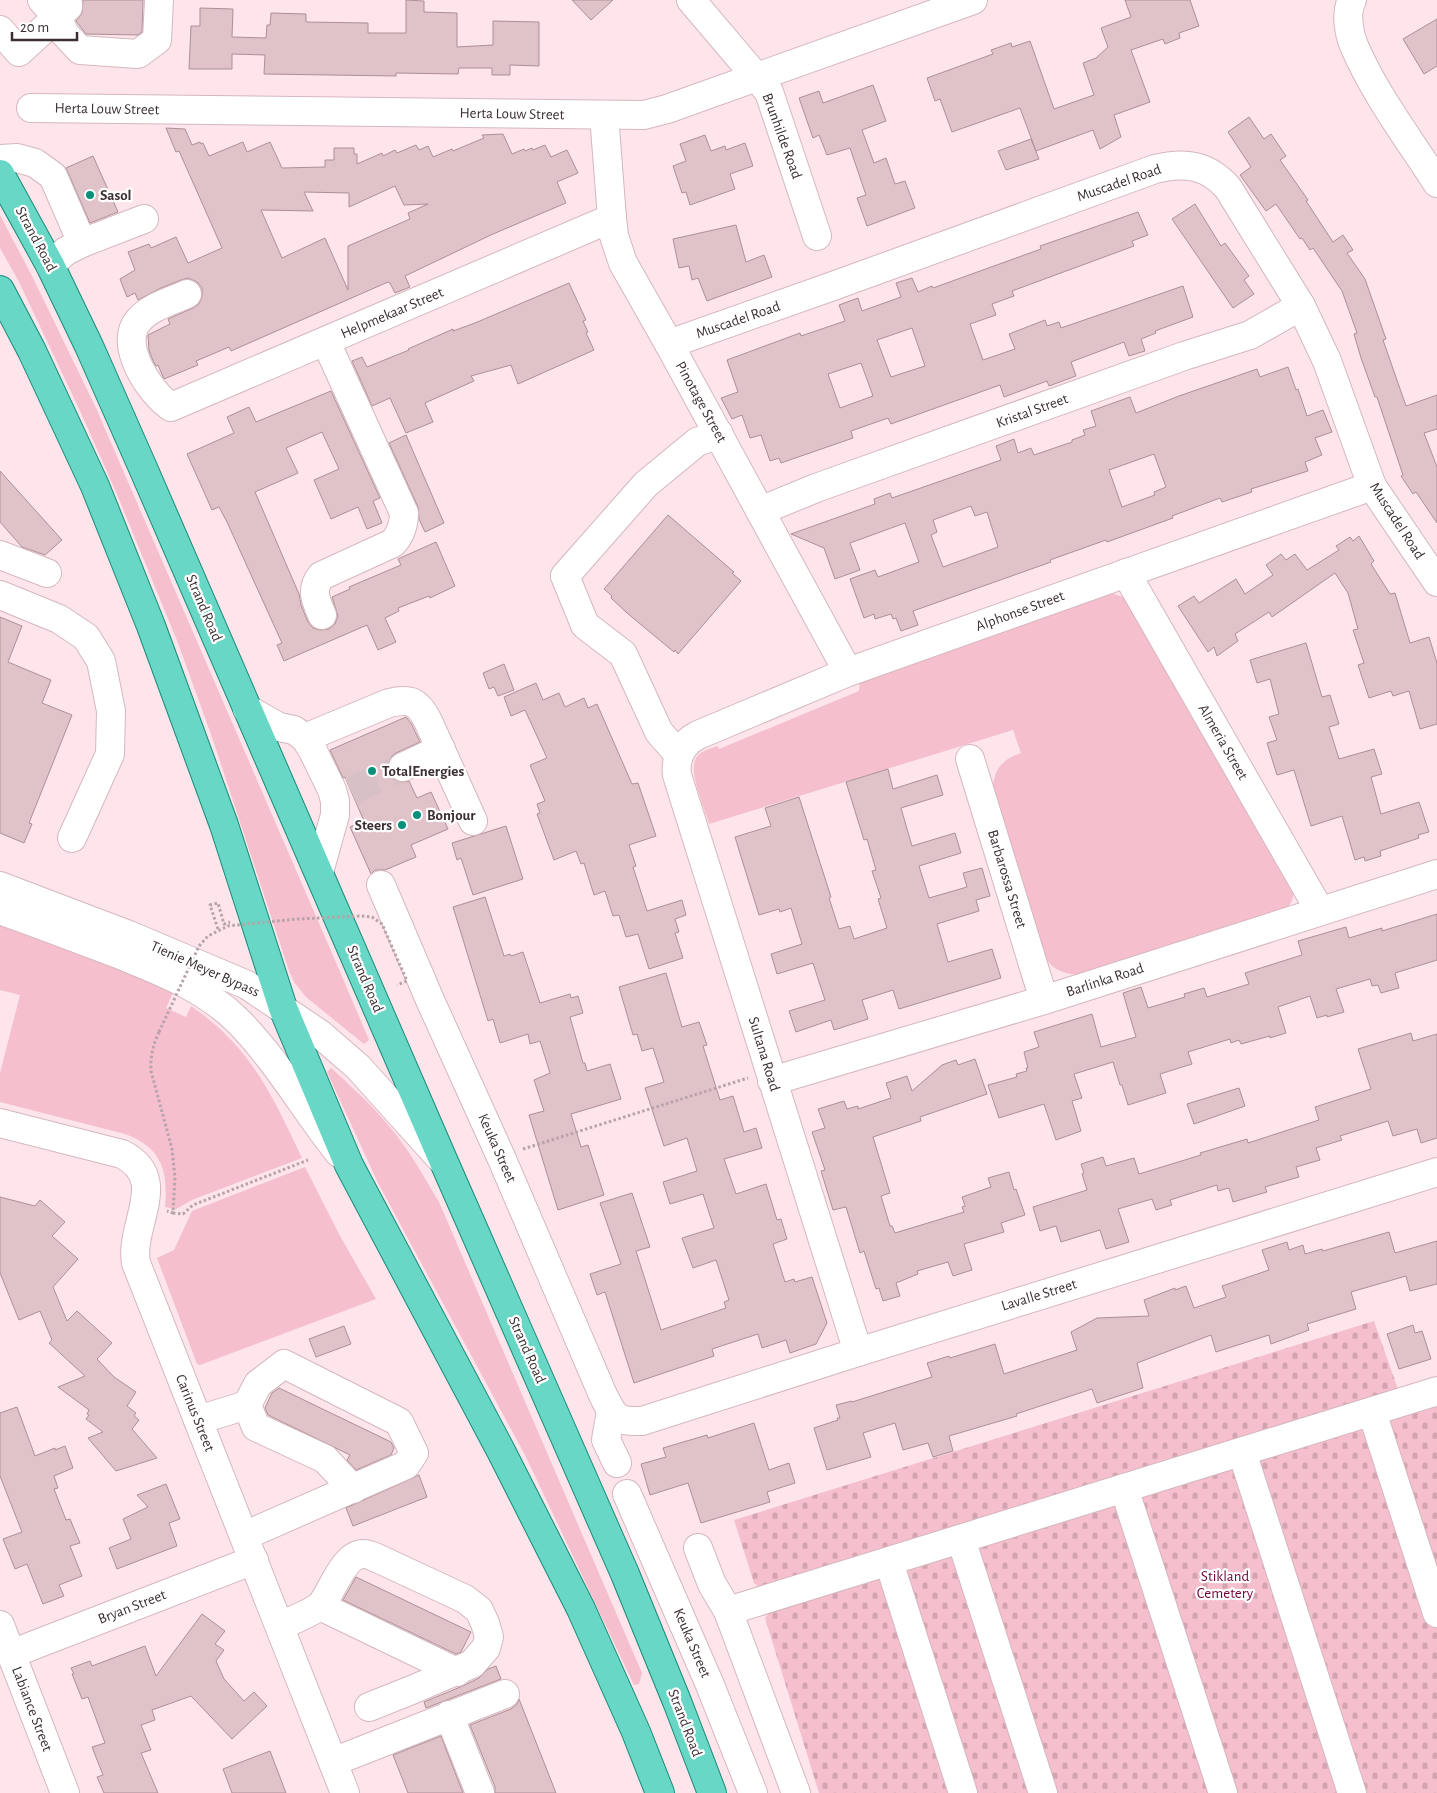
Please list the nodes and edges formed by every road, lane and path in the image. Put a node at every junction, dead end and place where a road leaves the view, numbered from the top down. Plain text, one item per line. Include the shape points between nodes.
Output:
1 (159, 0) edge
2 (973, 0) edge
3 (1352, 0) edge
4 (698, 2) edge
5 (56, 6) edge
6 (0, 30) edge
7 (756, 77) junction
8 (31, 108) dead end
9 (604, 115) junction
10 (0, 160) edge
11 (1434, 173) edge
12 (0, 174) edge
13 (612, 218) junction
14 (144, 219) dead end
15 (817, 236) dead end
16 (82, 244) junction
17 (50, 265) junction
18 (0, 290) edge
19 (187, 294) dead end
20 (1301, 306) junction
21 (326, 342) junction
22 (669, 344) junction
23 (719, 434) junction
24 (1372, 486) junction
25 (760, 511) junction
26 (0, 555) edge
27 (1126, 573) junction
28 (47, 574) dead end
29 (1437, 582) edge
30 (0, 595) edge
31 (322, 615) dead end
32 (848, 672) junction
33 (247, 709) junction
34 (305, 738) junction
35 (441, 749) junction
36 (678, 755) junction
37 (970, 759) dead end
38 (403, 767) tunnel mouth
39 (474, 821) dead end
40 (72, 838) dead end
41 (319, 872) junction
42 (1437, 874) edge
43 (381, 885) dead end
44 (0, 886) edge
45 (0, 910) edge
46 (1320, 911) junction
47 (230, 922) dead end
48 (218, 929) junction
49 (397, 985) dead end
50 (1044, 1000) junction
51 (282, 1008) junction
52 (764, 1078) junction
53 (0, 1122) edge
54 (520, 1150) dead end
55 (308, 1160) dead end
56 (444, 1162) junction
57 (349, 1166) junction
58 (1437, 1172) edge
59 (162, 1209) dead end
60 (173, 1213) junction
61 (858, 1352) junction
62 (1437, 1392) edge
63 (246, 1405) junction
64 (611, 1411) junction
65 (1372, 1412) junction
66 (198, 1420) junction
67 (1242, 1452) junction
68 (617, 1463) dead end
69 (1124, 1488) junction
70 (353, 1490) junction
71 (627, 1494) dead end
72 (961, 1539) junction
73 (249, 1548) junction
74 (698, 1548) dead end
75 (888, 1562) junction
76 (712, 1584) junction
77 (673, 1598) junction
78 (320, 1606) junction
79 (728, 1612) junction
80 (1437, 1613) edge
81 (0, 1625) edge
82 (280, 1626) junction
83 (410, 1649) junction
84 (11, 1654) junction
85 (456, 1672) junction
86 (414, 1689) junction
87 (505, 1694) dead end
88 (369, 1706) dead end
89 (449, 1715) junction
90 (333, 1762) junction
91 (65, 1793) edge
92 (345, 1793) edge
93 (480, 1793) edge
94 (660, 1793) edge
95 (712, 1793) edge
96 (753, 1793) edge
97 (796, 1793) edge
98 (963, 1793) edge
99 (1043, 1793) edge
100 (1223, 1793) edge
101 (1352, 1793) edge

1 - 5 street via 157,40 138,54 80,50 65,34
2 - 7 street, Herta Louw Street
3 - 11 street via 1349,24 1354,47 1388,109
4 - 7 street, Brunhilde Road
5 - 6 street via 20,52
7 - 9 street, Herta Louw Street via 644,115
7 - 15 street, Brunhilde Road via 769,92
8 - 9 street, Herta Louw Street
9 - 13 street, Pinotage Street
10 - 16 street via 17,158 35,162 53,176
12 - 17 main road, Strand Road
13 - 21 street, Helpmekaar Street
13 - 22 street, Pinotage Street via 623,264
14 - 16 street
16 - 17 street via 66,251
17 - 33 main road, Strand Road via 101,372
18 - 51 main road via 95,486 151,626 224,825
19 - 21 street, Helpmekaar Street via 144,315 135,324 132,340 144,376 161,401 171,407
20 - 22 street, Muscadel Road via 1219,178 1206,170 1172,165
20 - 24 street, Muscadel Road via 1327,361
20 - 25 street, Kristal Street via 1250,334 816,488
21 - 31 street via 404,513 404,520 393,543 320,576 314,595
22 - 23 street, Pinotage Street
23 - 25 street, Pinotage Street
23 - 36 street via 697,442 646,484 566,576 585,624 623,654 659,732
24 - 27 street, Alphonse Street
24 - 29 street, Muscadel Road
25 - 32 street, Pinotage Street
26 - 28 street
27 - 32 street, Alphonse Street
27 - 46 street, Almeria Street
30 - 40 street via 59,619 86,637 101,661 111,711 110,754
32 - 36 street, Alphonse Street via 698,735 689,740
33 - 34 street
33 - 41 main road, Strand Road
34 - 35 street via 402,700 417,704 422,710
34 - 41 street via 343,796
35 - 38 street
35 - 39 street
36 - 52 street, Sultana Road via 677,775
37 - 50 street, Barbarossa Street
41 - 56 main road, Strand Road
42 - 46 street, Barlinka Road
43 - 64 street, Keuka Street
44 - 51 street, Tienie Meyer Bypass via 129,935 247,985
45 - 57 street, Tienie Meyer Bypass via 181,980 215,1001 262,1049
46 - 50 street, Barlinka Road
47 - 48 path via 224,924 218,903 210,905
48 - 49 path, bridge via 297,919 372,917 382,924 407,981
48 - 60 path, bridge via 199,946 153,1045 150,1059 172,1149 175,1177
50 - 52 street, Barlinka Road
51 - 56 street, Tienie Meyer Bypass via 320,1034 358,1067
51 - 57 main road
52 - 54 path
52 - 61 street, Sultana Road
53 - 66 street, Carinus Street via 122,1154 142,1170 147,1190 136,1245 136,1263
55 - 60 path via 193,1205 182,1214
56 - 95 main road, Strand Road via 625,1574
57 - 94 main road via 501,1450 581,1609
58 - 61 street, Lavalle Street
59 - 60 path
61 - 64 street, Lavalle Street via 642,1421 623,1420
62 - 65 street
63 - 66 street
63 - 70 street via 256,1427 325,1459
63 - 70 street, Bryan Street via 258,1384 284,1364 399,1422 414,1453 406,1465
64 - 68 street via 606,1440
65 - 67 street
65 - 80 street
66 - 73 street, Carinus Street
67 - 69 street
67 - 101 street
69 - 72 street
69 - 100 street
70 - 73 street, Bryan Street
71 - 77 street, Keuka Street
72 - 75 street
72 - 99 street
73 - 82 street, Carinus Street
73 - 84 street, Bryan Street
74 - 76 street
75 - 79 street
75 - 98 street
76 - 77 street
76 - 79 street
77 - 96 street, Keuka Street
78 - 82 street
78 - 83 street
78 - 85 street via 343,1568 358,1554 372,1556 465,1599 480,1610 488,1637 480,1657
79 - 97 street
81 - 84 street, Labiance Street
82 - 90 street, Carinus Street
83 - 85 street
83 - 86 street
84 - 91 street, Labiance Street
85 - 86 street
86 - 88 street
87 - 89 street
89 - 90 street
89 - 93 street
90 - 92 street, Carinus Street

